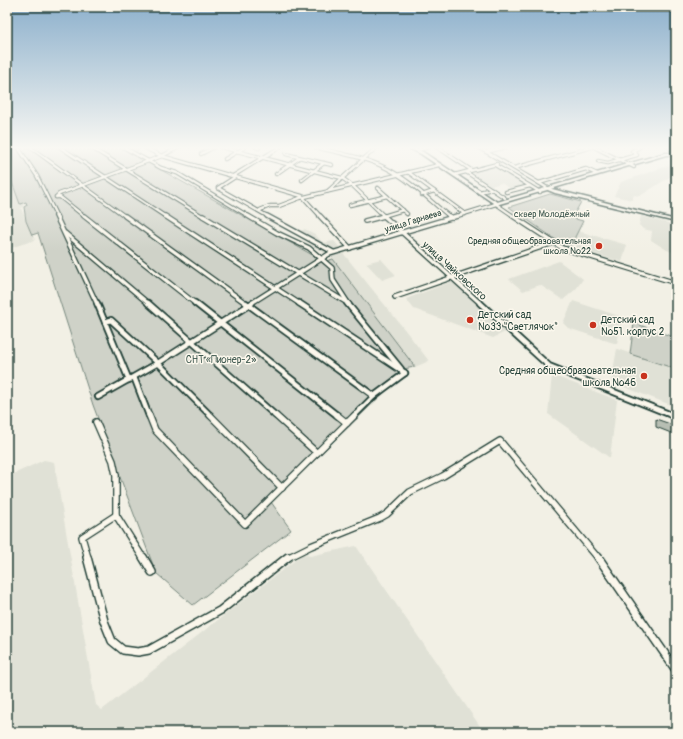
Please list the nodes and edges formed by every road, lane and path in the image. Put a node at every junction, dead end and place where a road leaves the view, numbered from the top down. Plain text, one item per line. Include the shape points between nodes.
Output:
1 (39, 181) edge
2 (76, 181) edge
3 (94, 181) edge
4 (112, 181) edge
5 (148, 181) edge
6 (191, 181) edge
7 (227, 181) edge
8 (250, 181) edge
9 (338, 181) edge
10 (347, 181) edge
11 (372, 181) edge
12 (405, 181) edge
13 (421, 181) edge
14 (463, 181) edge
15 (481, 181) edge
16 (522, 181) edge
17 (544, 181) edge
18 (575, 181) edge
19 (582, 181) edge
20 (539, 183) joint
21 (82, 186) junction
22 (354, 186) junction
23 (530, 186) junction
24 (378, 188) dead end
25 (492, 189) junction
26 (551, 190) junction
27 (434, 191) junction
28 (479, 192) junction
29 (506, 192) dead end
30 (540, 192) junction
31 (326, 193) junction
32 (422, 195) junction
33 (387, 196) junction
34 (56, 197) junction
35 (304, 198) junction
36 (505, 198) dead end
37 (49, 200) junction
38 (369, 201) junction
39 (496, 204) junction
40 (350, 205) dead end
41 (260, 210) junction
42 (403, 210) junction
43 (407, 214) dead end
44 (465, 214) junction
45 (385, 216) junction
46 (452, 218) junction
47 (365, 221) dead end
48 (676, 221) edge
49 (65, 233) junction
50 (403, 233) junction
51 (553, 243) junction
52 (350, 248) junction
53 (333, 252) junction
54 (320, 259) junction
55 (299, 273) junction
56 (452, 278) junction
57 (676, 283) edge
58 (275, 288) junction
59 (676, 294) edge
60 (395, 297) dead end
61 (248, 304) junction
62 (350, 304) junction
63 (105, 322) junction
64 (221, 323) junction
65 (192, 341) junction
66 (158, 362) junction
67 (404, 373) junction
68 (131, 379) junction
69 (374, 396) junction
70 (98, 397) dead end
71 (676, 417) edge
72 (96, 422) dead end
73 (347, 423) junction
74 (317, 453) junction
75 (282, 488) junction
76 (116, 515) junction
77 (152, 572) dead end
78 (676, 670) edge

1 - 37 street
2 - 21 street
3 - 21 street
4 - 58 street
5 - 55 street
6 - 54 street via 309,248
7 - 41 street via 218,188
8 - 35 street
9 - 31 street
10 - 22 street, улица Чайковского
11 - 22 street
12 - 32 street
13 - 27 street
14 - 28 main road
15 - 25 street
16 - 23 street
17 - 20 street
18 - 26 main road, улица Гарнаева
19 - 26 main road, улица Гарнаева
20 - 26 street
21 - 34 street
21 - 61 street
22 - 31 street
22 - 38 street, улица Чайковского
23 - 29 street
23 - 30 street
24 - 33 street
25 - 28 street
25 - 36 street
26 - 30 main road, улица Гарнаева
26 - 39 main road, улица Гарнаева via 508,204
26 - 48 street
27 - 32 street
27 - 44 street
28 - 39 main road
30 - 39 main road, улица Гарнаева
31 - 35 street
32 - 46 street
33 - 38 street
33 - 42 street
34 - 37 street
34 - 64 street via 60,197
35 - 41 street
35 - 52 street
37 - 49 street
38 - 40 street
38 - 45 street, улица Чайковского
39 - 44 street, улица Гарнаева
39 - 51 street
41 - 53 street
42 - 43 street
42 - 45 street
44 - 46 street, улица Гарнаева
45 - 47 street
45 - 50 street, улица Чайковского
46 - 50 street, улица Гарнаева
49 - 63 street
49 - 65 street
50 - 52 street, улица Гарнаева
50 - 56 street, улица Чайковского
51 - 56 street
51 - 57 street
52 - 53 street, улица Гарнаева
53 - 54 street, улица Гарнаева
54 - 55 street, улица Гарнаева
54 - 62 street via 332,268 333,280
55 - 58 street, улица Гарнаева
55 - 62 street
56 - 60 street
56 - 71 street, улица Чайковского via 549,366
57 - 59 street
58 - 61 street, улица Гарнаева
58 - 67 street
61 - 64 street, улица Гарнаева
61 - 69 street
62 - 67 street
63 - 66 street via 111,320
63 - 68 street
64 - 65 street, улица Гарнаева
64 - 73 street
65 - 66 street, улица Гарнаева
65 - 74 street
66 - 68 street, улица Гарнаева
66 - 75 street
67 - 69 street
68 - 70 street, улица Гарнаева
68 - 75 street via 154,430 245,524
69 - 73 street
72 - 76 street via 116,475
73 - 74 street
74 - 75 street
76 - 77 street
76 - 78 street via 82,537 104,621 112,641 123,650 149,650 221,610 290,557 380,518 410,492 443,476 500,441 594,552

